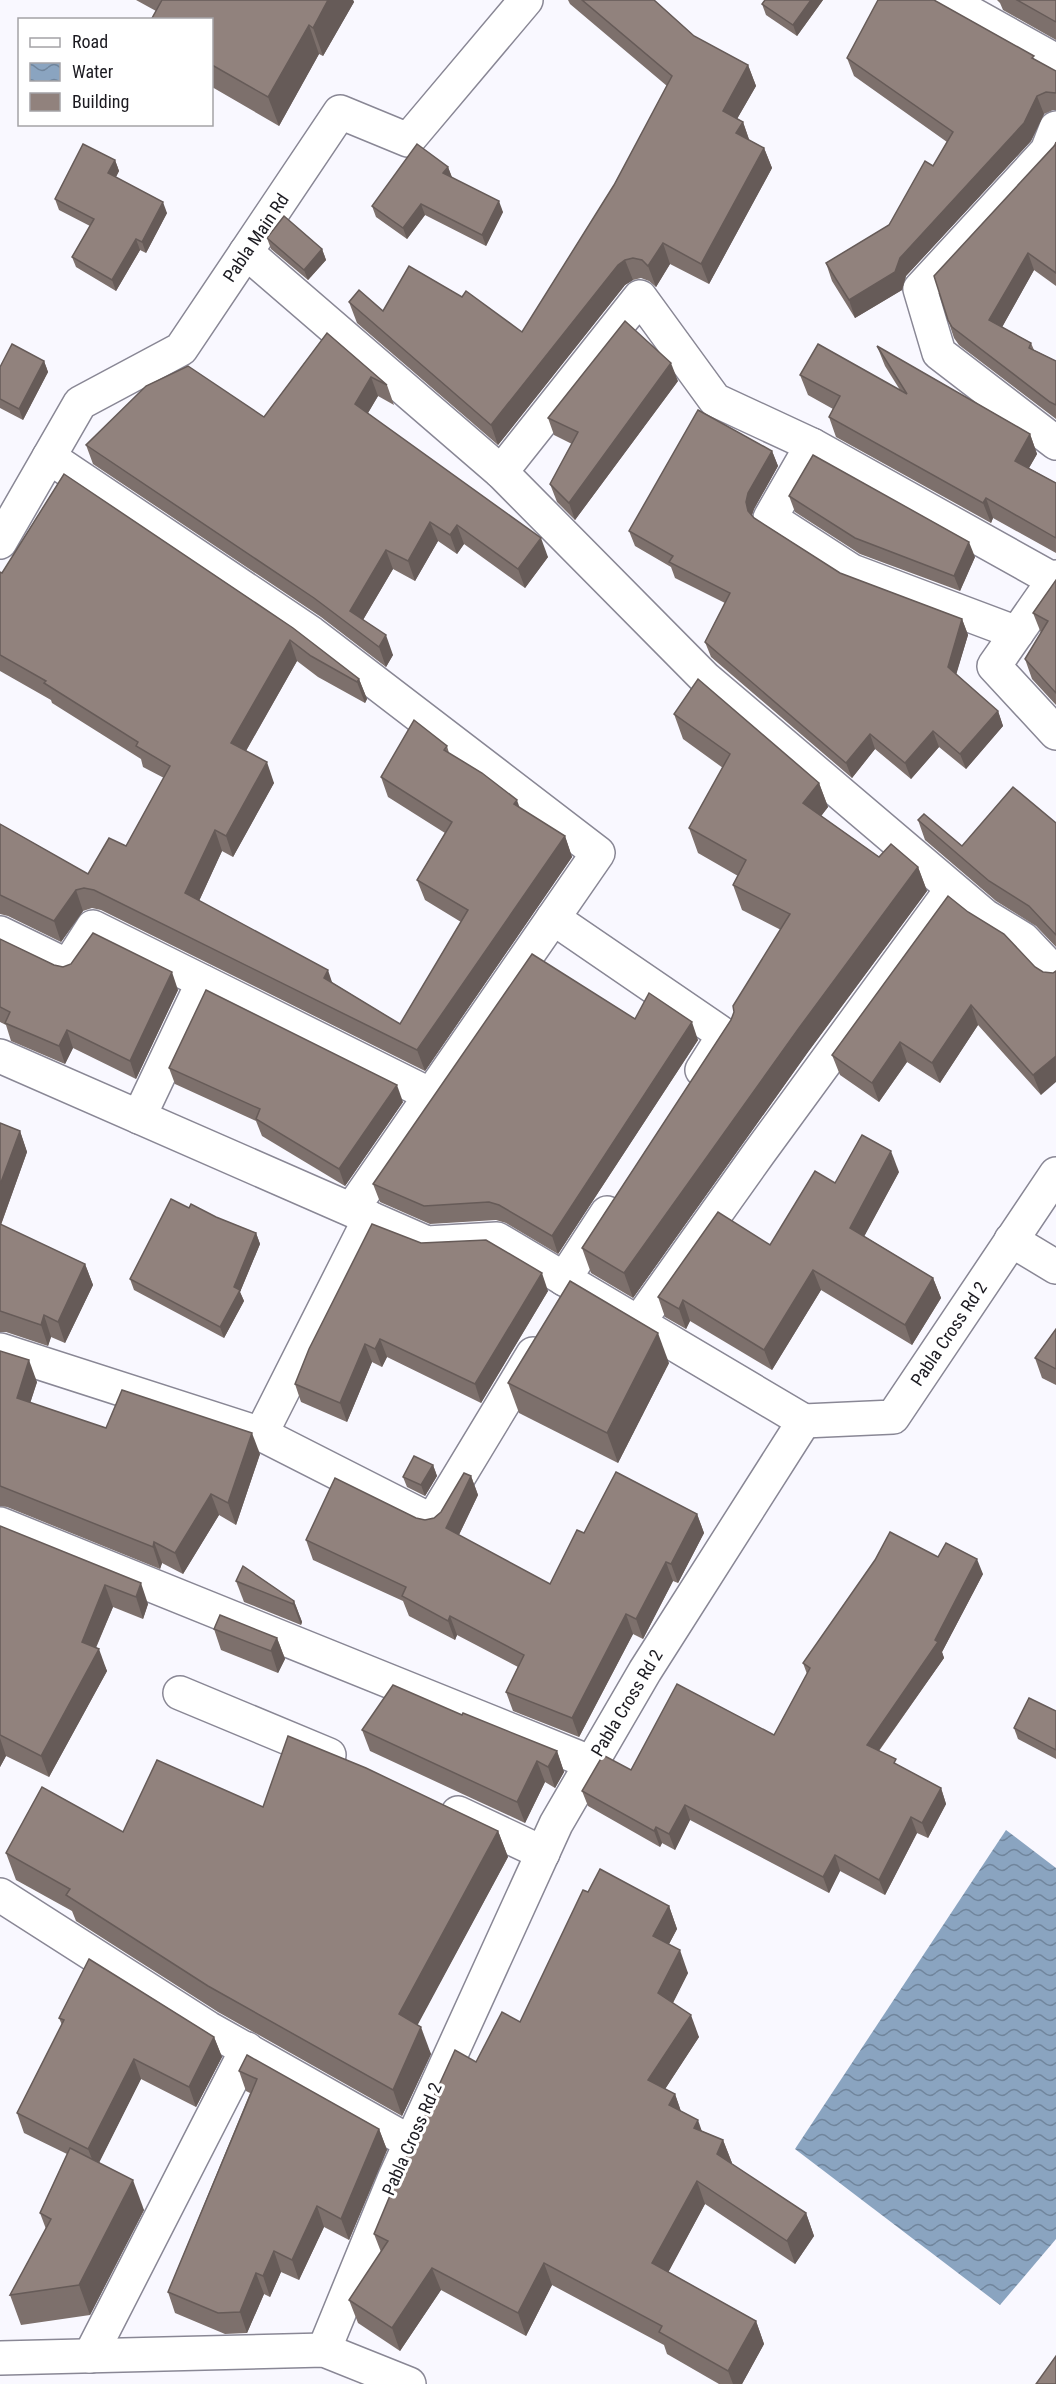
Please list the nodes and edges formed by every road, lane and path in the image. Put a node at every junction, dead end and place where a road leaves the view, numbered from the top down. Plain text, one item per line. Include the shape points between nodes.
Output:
1 (526, 0) edge
2 (947, 0) edge
3 (1056, 61) edge
4 (1056, 128) edge
5 (1045, 174) edge
6 (246, 252) junction
7 (1056, 443) edge
8 (812, 445) junction
9 (49, 457) junction
10 (501, 472) junction
11 (0, 542) edge
12 (1055, 578) edge
13 (1017, 633) junction
14 (1056, 733) edge
15 (952, 888) junction
16 (553, 918) junction
17 (0, 933) edge
18 (1056, 974) edge
19 (203, 982) junction
20 (0, 1056) edge
21 (686, 1094) edge
22 (431, 1095) junction
23 (139, 1117) junction
24 (1056, 1174) edge
25 (622, 1191) edge
26 (361, 1214) junction
27 (1011, 1240) junction
28 (1056, 1267) edge
29 (562, 1299) junction
30 (638, 1323) junction
31 (0, 1350) edge
32 (804, 1421) junction
33 (261, 1434) junction
34 (0, 1524) edge
35 (180, 1693) dead end
36 (592, 1763) junction
37 (361, 1768) edge
38 (436, 1803) edge
39 (543, 1853) junction
40 (0, 1895) edge
41 (247, 2049) junction
42 (410, 2142) junction
43 (324, 2350) junction
44 (90, 2356) junction
45 (0, 2358) edge
46 (409, 2384) edge

1 - 6 street, Pabla Main Rd via 408,141 340,112
2 - 3 street
4 - 5 street via 1047,151
5 - 7 street via 920,289 939,352
6 - 9 street, Pabla Main Rd via 181,349 80,403
6 - 10 street
8 - 10 street via 715,400 640,297
8 - 12 street
8 - 13 street via 770,518 852,571
9 - 11 street, Pabla Main Rd
9 - 16 street via 311,633 597,853
10 - 15 street via 705,678
12 - 13 street
13 - 14 street via 994,666
15 - 18 street via 985,916 1023,939
15 - 30 street
16 - 21 street via 724,1035
16 - 22 street
17 - 19 street via 68,966 93,927
19 - 22 street
19 - 23 street
20 - 23 street
22 - 26 street
23 - 26 street
24 - 27 street, Pabla Cross Rd 2
25 - 29 street
26 - 29 street via 427,1243 497,1239
26 - 33 street
27 - 28 street
27 - 32 street, Pabla Cross Rd 2 via 893,1417
29 - 30 street
29 - 33 street via 432,1521
30 - 32 street
31 - 33 street
32 - 36 street, Pabla Cross Rd 2
34 - 36 street
35 - 37 street
36 - 39 street, Pabla Cross Rd 2
38 - 39 street
39 - 42 street, Pabla Cross Rd 2
40 - 41 street
41 - 42 street
41 - 44 street
42 - 43 street, Pabla Cross Rd 2
43 - 44 street
43 - 46 street
44 - 45 street

